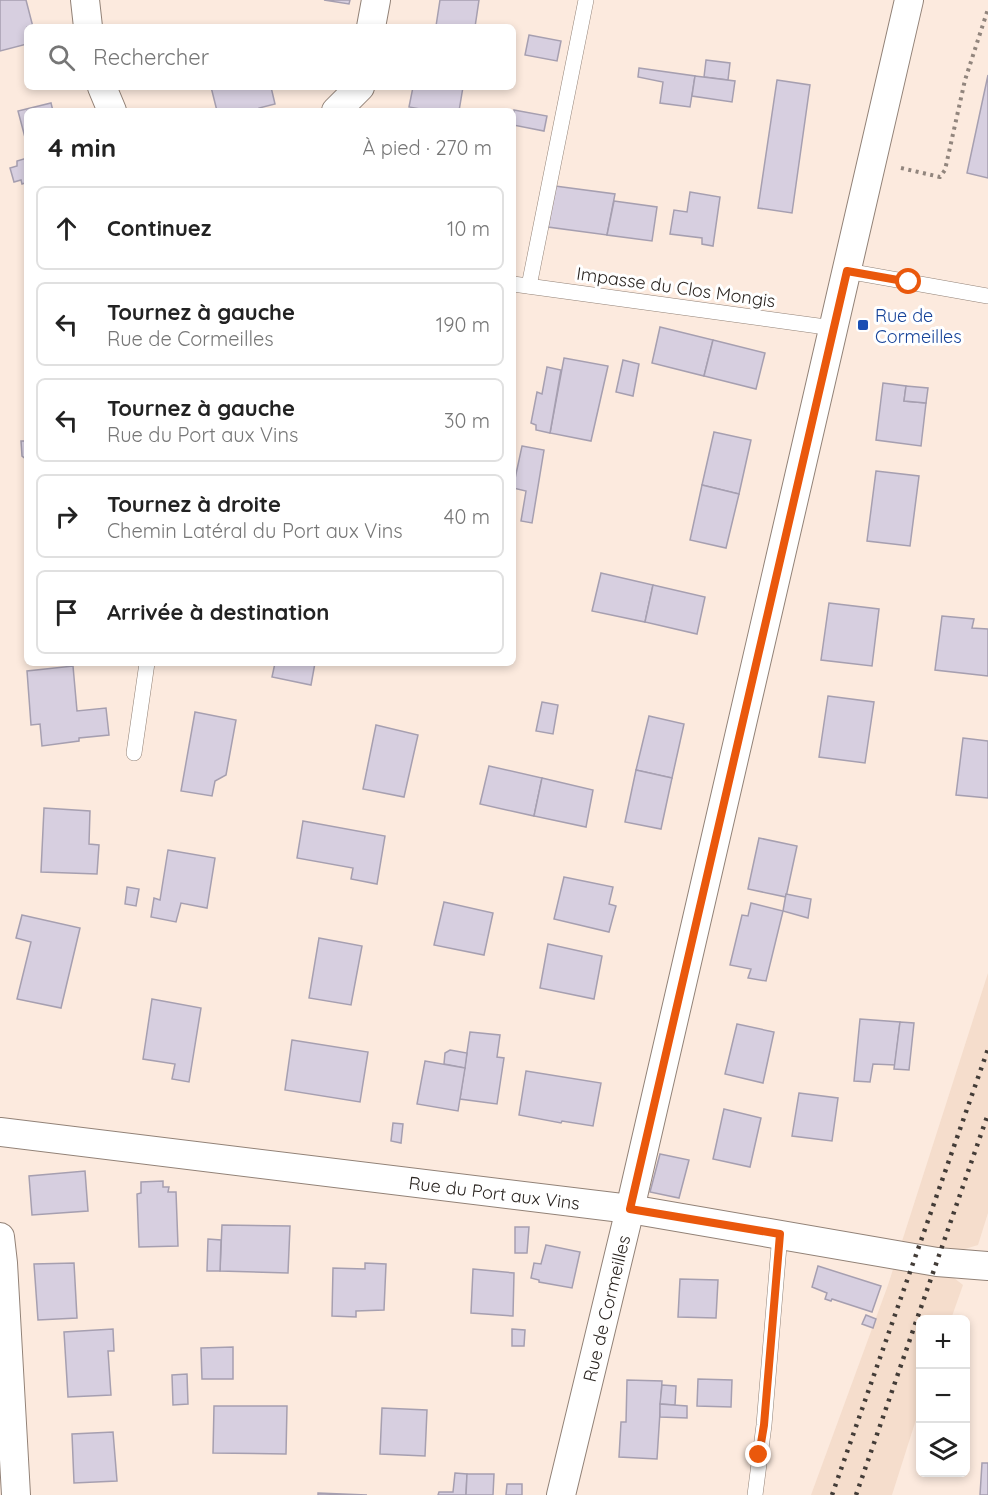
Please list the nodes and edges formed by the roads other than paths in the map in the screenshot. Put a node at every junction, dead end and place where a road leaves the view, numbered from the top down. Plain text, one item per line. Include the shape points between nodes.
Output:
1 (85, 0) edge
2 (376, 0) edge
3 (586, 0) edge
4 (909, 0) edge
5 (88, 24) edge
6 (372, 24) edge
7 (103, 90) edge
8 (357, 90) edge
9 (110, 108) edge
10 (339, 108) edge
11 (847, 271) junction
12 (516, 284) edge
13 (529, 286) junction
14 (988, 296) edge
15 (833, 328) junction
16 (147, 666) edge
17 (134, 753) dead end
18 (0, 1132) edge
19 (630, 1209) junction
20 (780, 1234) junction
21 (0, 1237) edge
22 (988, 1266) edge
23 (16, 1495) edge
24 (561, 1495) edge
25 (755, 1495) edge

1 - 5 street
2 - 6 street
3 - 13 lane
4 - 11 street, Rue de Cormeilles
7 - 9 street
8 - 10 street
11 - 14 lane
11 - 15 street, Rue de Cormeilles
12 - 13 lane, Impasse du Clos Mongis
13 - 15 lane, Impasse du Clos Mongis
15 - 19 street, Rue de Cormeilles
16 - 17 lane
18 - 19 street, Rue du Port aux Vins
19 - 20 street, Rue du Port aux Vins
19 - 24 street, Rue de Cormeilles
20 - 22 street, Rue du Port aux Vins via 937,1262
20 - 25 lane
21 - 23 street

